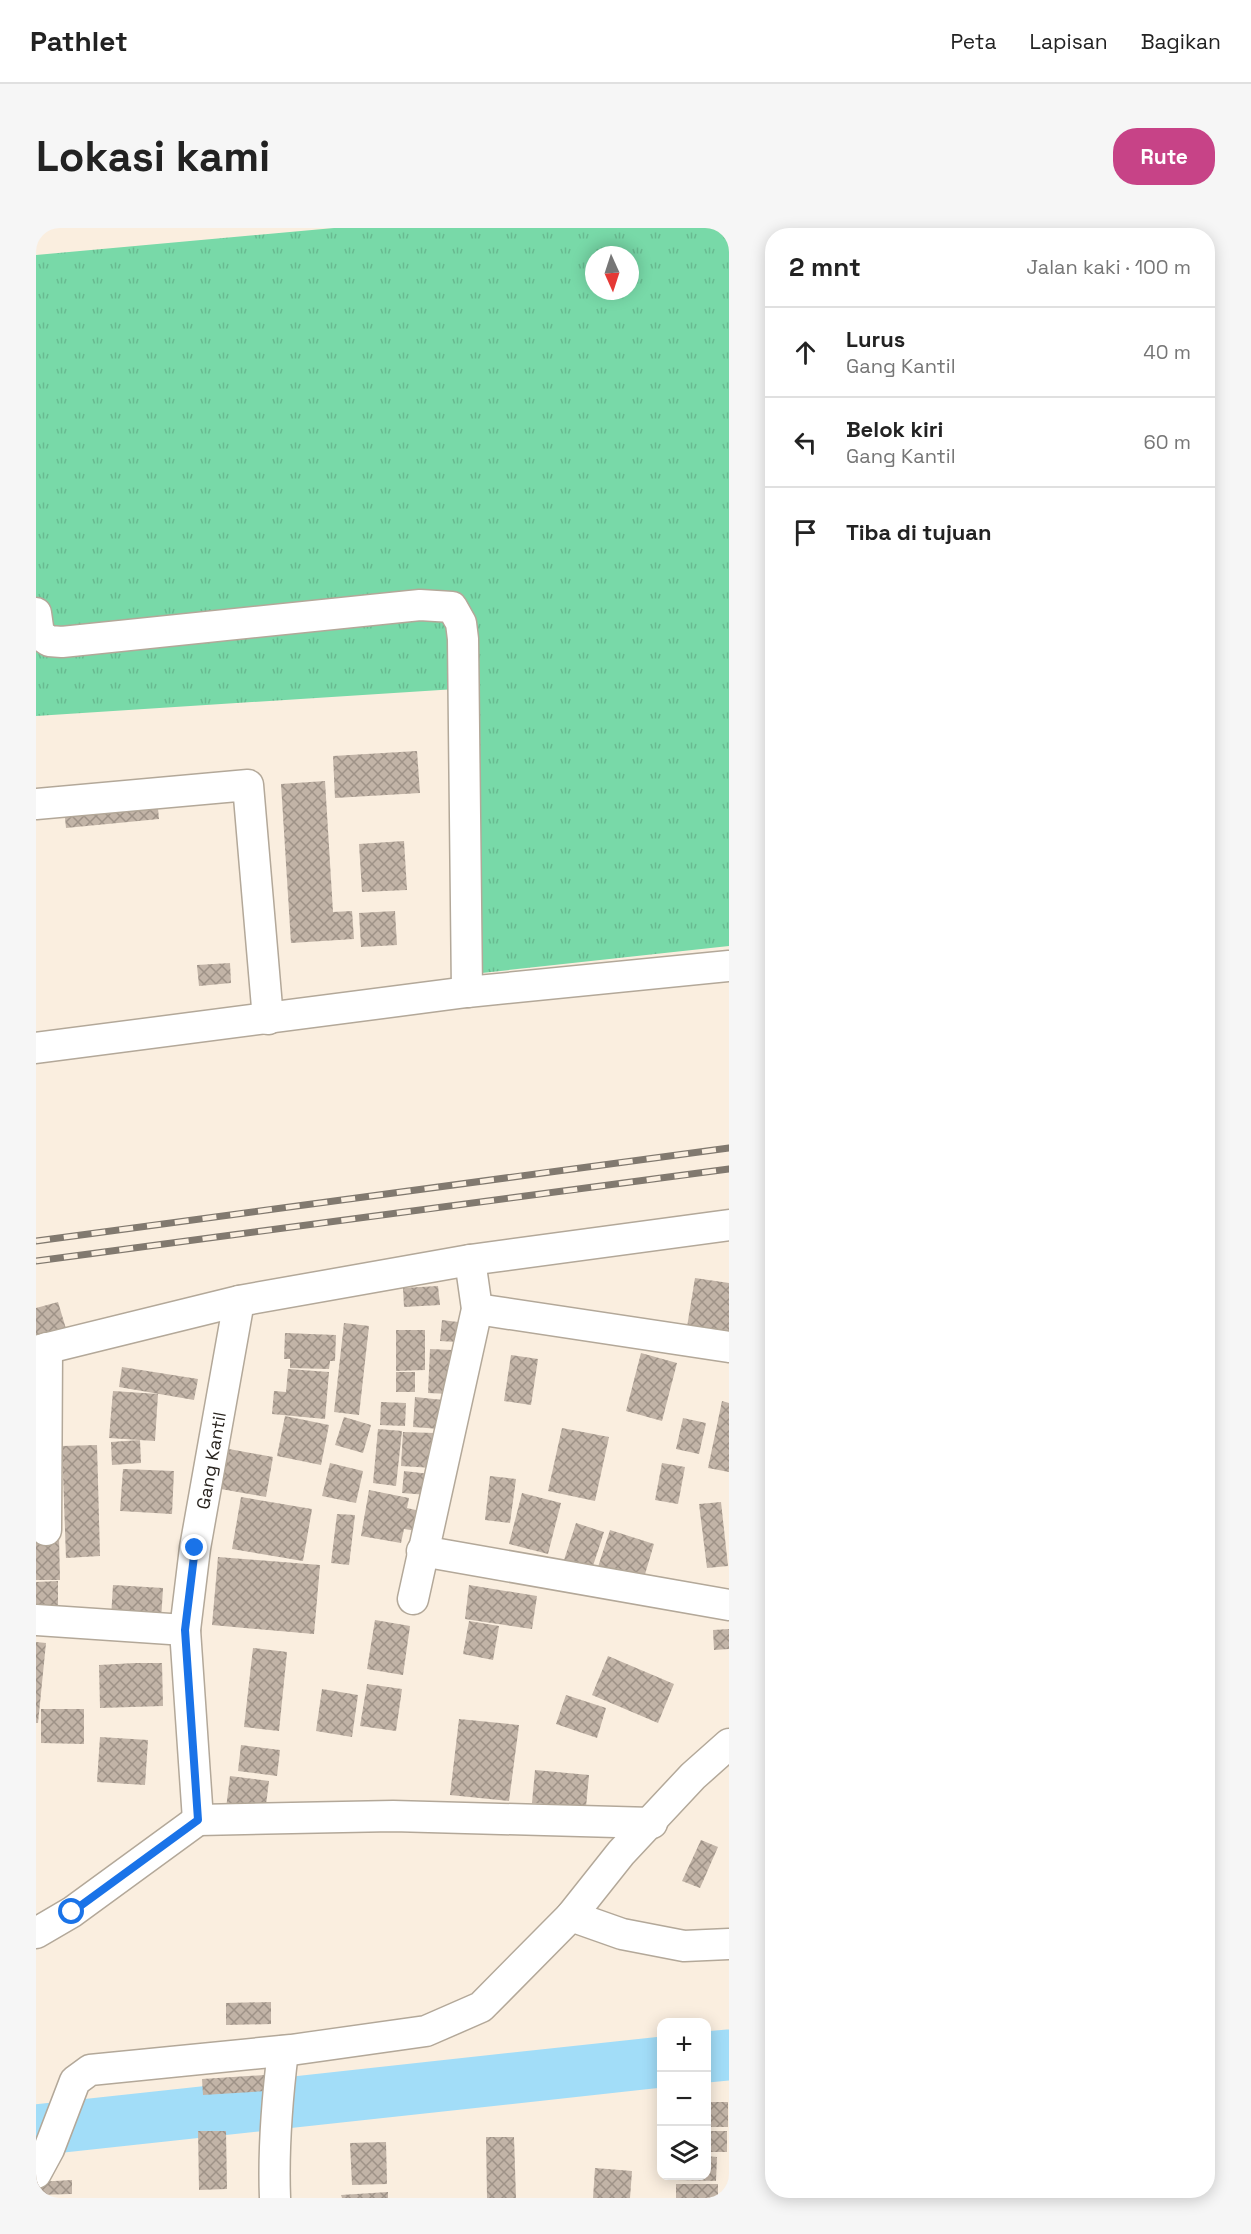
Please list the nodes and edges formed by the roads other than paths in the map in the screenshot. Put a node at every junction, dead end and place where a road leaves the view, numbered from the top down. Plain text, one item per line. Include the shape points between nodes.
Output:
1 (36, 613) edge
2 (36, 804) edge
3 (729, 966) edge
4 (467, 992) junction
5 (268, 1019) junction
6 (36, 1048) edge
7 (729, 1225) edge
8 (470, 1260) junction
9 (239, 1301) junction
10 (477, 1310) junction
11 (729, 1347) edge
12 (41, 1350) edge
13 (46, 1530) dead end
14 (422, 1551) junction
15 (414, 1599) dead end
16 (729, 1605) edge
17 (36, 1620) edge
18 (185, 1630) junction
19 (729, 1744) edge
20 (198, 1820) junction
21 (652, 1822) junction
22 (572, 1916) junction
23 (36, 1933) edge
24 (729, 1944) edge
25 (283, 2050) junction
26 (42, 2161) edge
27 (275, 2198) edge

1 - 4 street via 39,634 49,641 62,642 420,604 452,607 461,623 463,639
2 - 5 street via 248,785
3 - 4 street
4 - 5 street
5 - 6 street
7 - 8 street
8 - 9 street
8 - 10 street
9 - 12 street
9 - 18 street, Gang Kantil via 195,1548
10 - 11 street
10 - 14 street
12 - 13 street
14 - 15 street
14 - 16 street
17 - 18 street
18 - 20 street, Gang Kantil
19 - 21 street via 693,1776
20 - 21 street via 393,1816
20 - 23 street via 72,1912
21 - 22 street via 621,1853
22 - 24 street via 622,1934 684,1946
22 - 25 street via 481,2007 426,2031
25 - 26 street via 90,2070 75,2080
25 - 27 street via 277,2103

